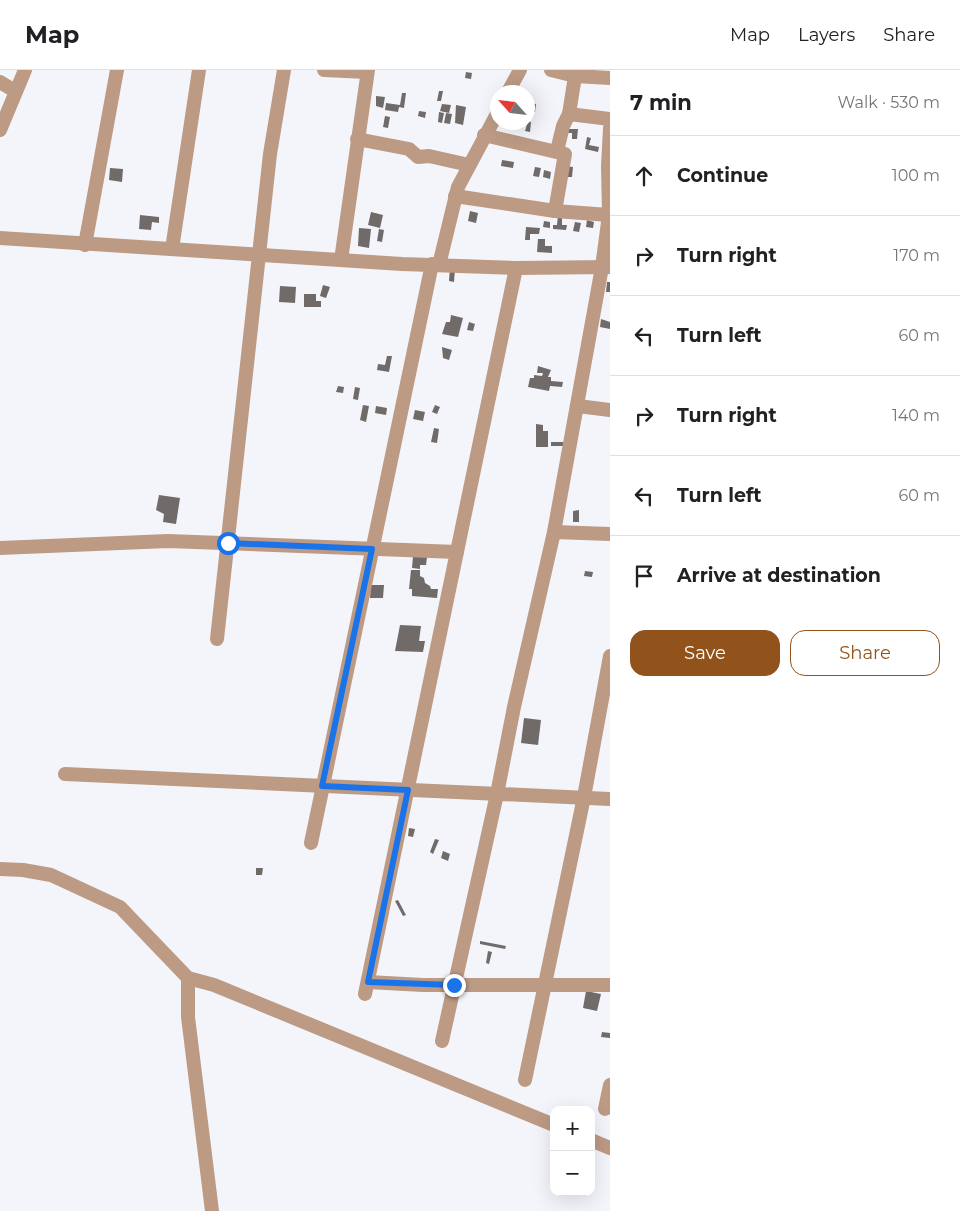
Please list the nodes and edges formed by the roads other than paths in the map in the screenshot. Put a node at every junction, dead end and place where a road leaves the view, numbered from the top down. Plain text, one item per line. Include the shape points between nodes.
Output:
1 (25, 70) edge
2 (117, 70) edge
3 (199, 70) edge
4 (284, 70) edge
5 (324, 70) edge
6 (520, 70) edge
7 (551, 70) edge
8 (367, 71) edge
9 (576, 73) edge
10 (610, 78) edge
11 (0, 82) edge
12 (512, 85) edge
13 (15, 91) junction
14 (570, 114) junction
15 (610, 119) edge
16 (490, 126) edge
17 (610, 128) edge
18 (0, 130) edge
19 (484, 136) junction
20 (357, 139) junction
21 (557, 151) junction
22 (469, 165) junction
23 (609, 166) edge
24 (455, 196) junction
25 (554, 211) junction
26 (609, 215) junction
27 (0, 238) edge
28 (85, 245) junction
29 (172, 249) junction
30 (259, 254) junction
31 (341, 260) junction
32 (435, 264) junction
33 (606, 267) edge
34 (516, 268) junction
35 (578, 406) junction
36 (610, 410) edge
37 (554, 532) junction
38 (610, 534) edge
39 (228, 543) junction
40 (0, 548) edge
41 (372, 549) junction
42 (457, 552) junction
43 (218, 639) dead end
44 (610, 656) edge
45 (65, 774) dead end
46 (322, 786) junction
47 (408, 790) junction
48 (497, 794) junction
49 (584, 797) junction
50 (610, 799) edge
51 (311, 843) dead end
52 (0, 869) edge
53 (188, 978) junction
54 (454, 985) junction
55 (545, 985) junction
56 (610, 985) edge
57 (442, 1040) dead end
58 (525, 1080) dead end
59 (610, 1085) edge
60 (605, 1109) dead end
61 (550, 1123) edge
62 (595, 1142) edge
63 (610, 1148) edge
64 (212, 1211) edge

1 - 13 street
2 - 28 street
3 - 29 street
4 - 30 street via 270,154
5 - 8 street
6 - 12 street
7 - 9 street
8 - 20 street
9 - 10 street
9 - 14 street
11 - 13 street
13 - 18 street
14 - 15 street
14 - 21 street via 563,126
16 - 19 street
17 - 23 street
19 - 21 street
19 - 22 street
20 - 22 street via 409,150 418,157 429,156
20 - 31 street
21 - 25 street via 565,156
22 - 24 street
23 - 26 street
24 - 25 street
24 - 32 street
25 - 26 street
26 - 33 street
27 - 28 street
28 - 29 street
29 - 30 street
30 - 31 street
30 - 39 street
31 - 32 street
32 - 34 street
32 - 41 street
33 - 34 street
33 - 35 street
34 - 42 street
35 - 36 street
35 - 37 street
37 - 38 street
37 - 48 street
39 - 40 street via 168,541
39 - 41 street
39 - 43 street
41 - 42 street
41 - 46 street
42 - 47 street
44 - 49 street
45 - 46 street
46 - 47 street
46 - 51 street
47 - 48 street
47 - 54 street via 367,988
48 - 49 street
48 - 54 street
49 - 50 street
49 - 55 street
52 - 53 street via 51,875 120,907
53 - 61 street via 214,985
53 - 64 street via 188,1017
54 - 55 street
54 - 57 street
55 - 56 street
55 - 58 street
59 - 60 street
62 - 63 street

